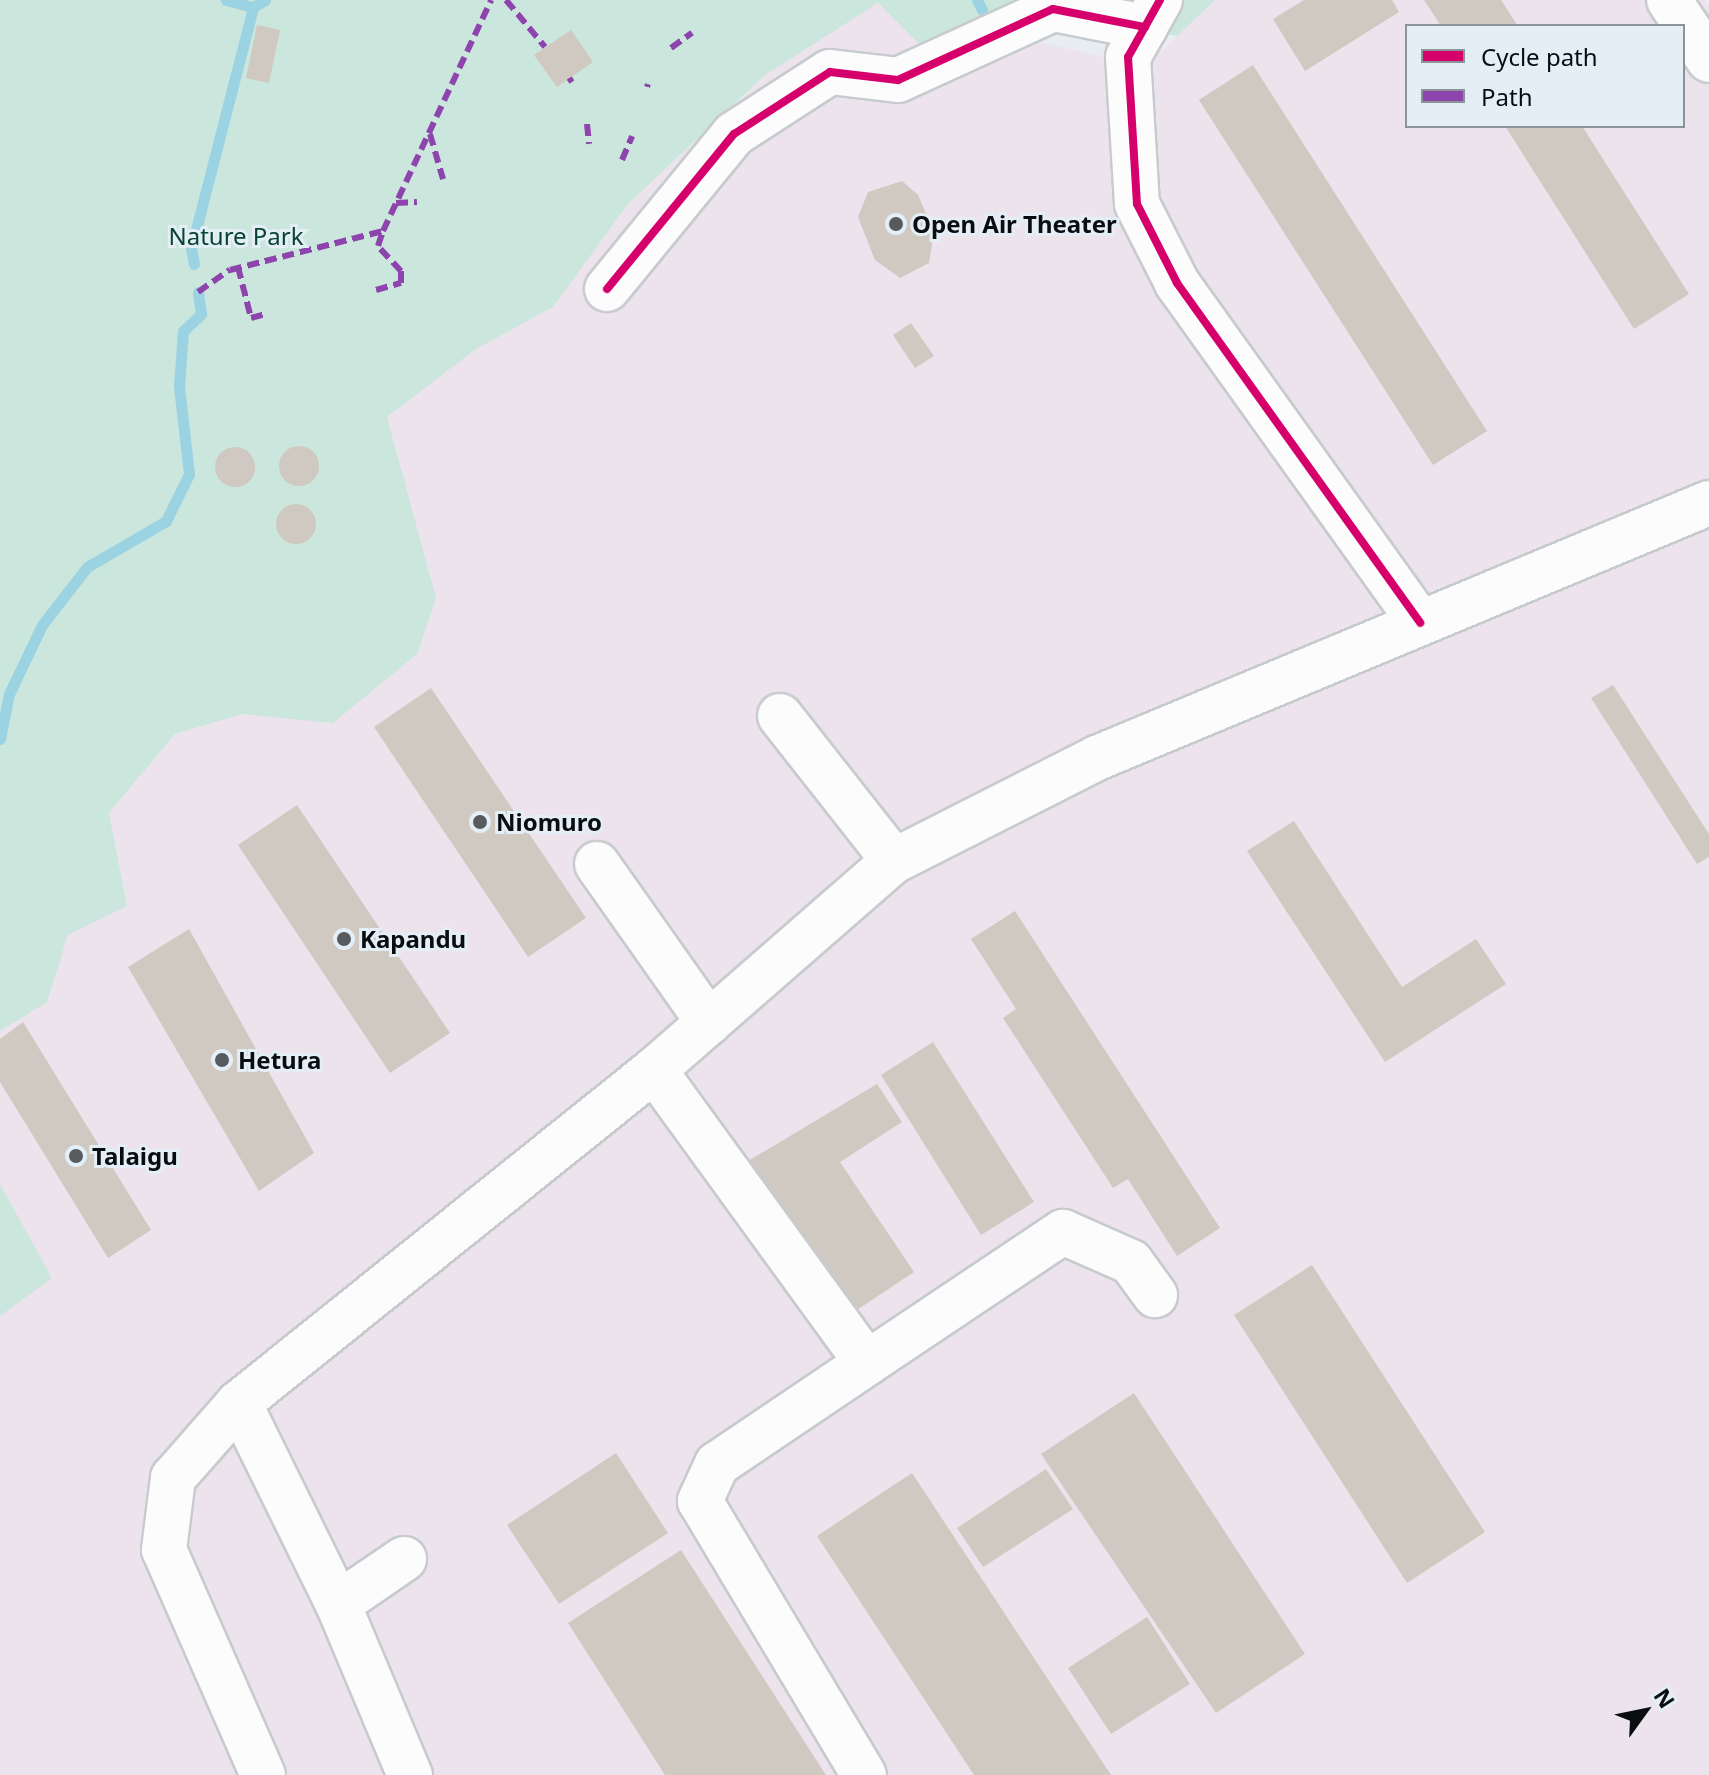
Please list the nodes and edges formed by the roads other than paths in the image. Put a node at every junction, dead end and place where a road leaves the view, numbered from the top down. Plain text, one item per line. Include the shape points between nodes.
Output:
1 (1669, 0) edge
2 (1152, 14) edge
3 (1709, 60) edge
4 (607, 289) dead end
5 (1709, 503) edge
6 (1420, 623) junction
7 (780, 716) dead end
8 (894, 861) junction
9 (597, 864) dead end
10 (709, 1023) junction
11 (654, 1070) junction
12 (1155, 1295) dead end
13 (867, 1363) junction
14 (239, 1403) junction
15 (404, 1559) dead end
16 (338, 1604) junction
17 (263, 1775) edge
18 (410, 1775) edge
19 (864, 1775) edge

1 - 3 street
2 - 4 street via 1053,9 898,80 830,72 734,134
2 - 6 street via 1128,57 1137,204 1177,283
5 - 6 street
6 - 8 street via 1097,758
7 - 8 street
8 - 10 street
9 - 10 street
10 - 11 street
11 - 13 street
11 - 14 street
12 - 13 street via 1131,1262 1063,1232
13 - 19 street via 717,1464 700,1501
14 - 16 street
14 - 17 street via 173,1478 164,1550
15 - 16 street
16 - 18 street

